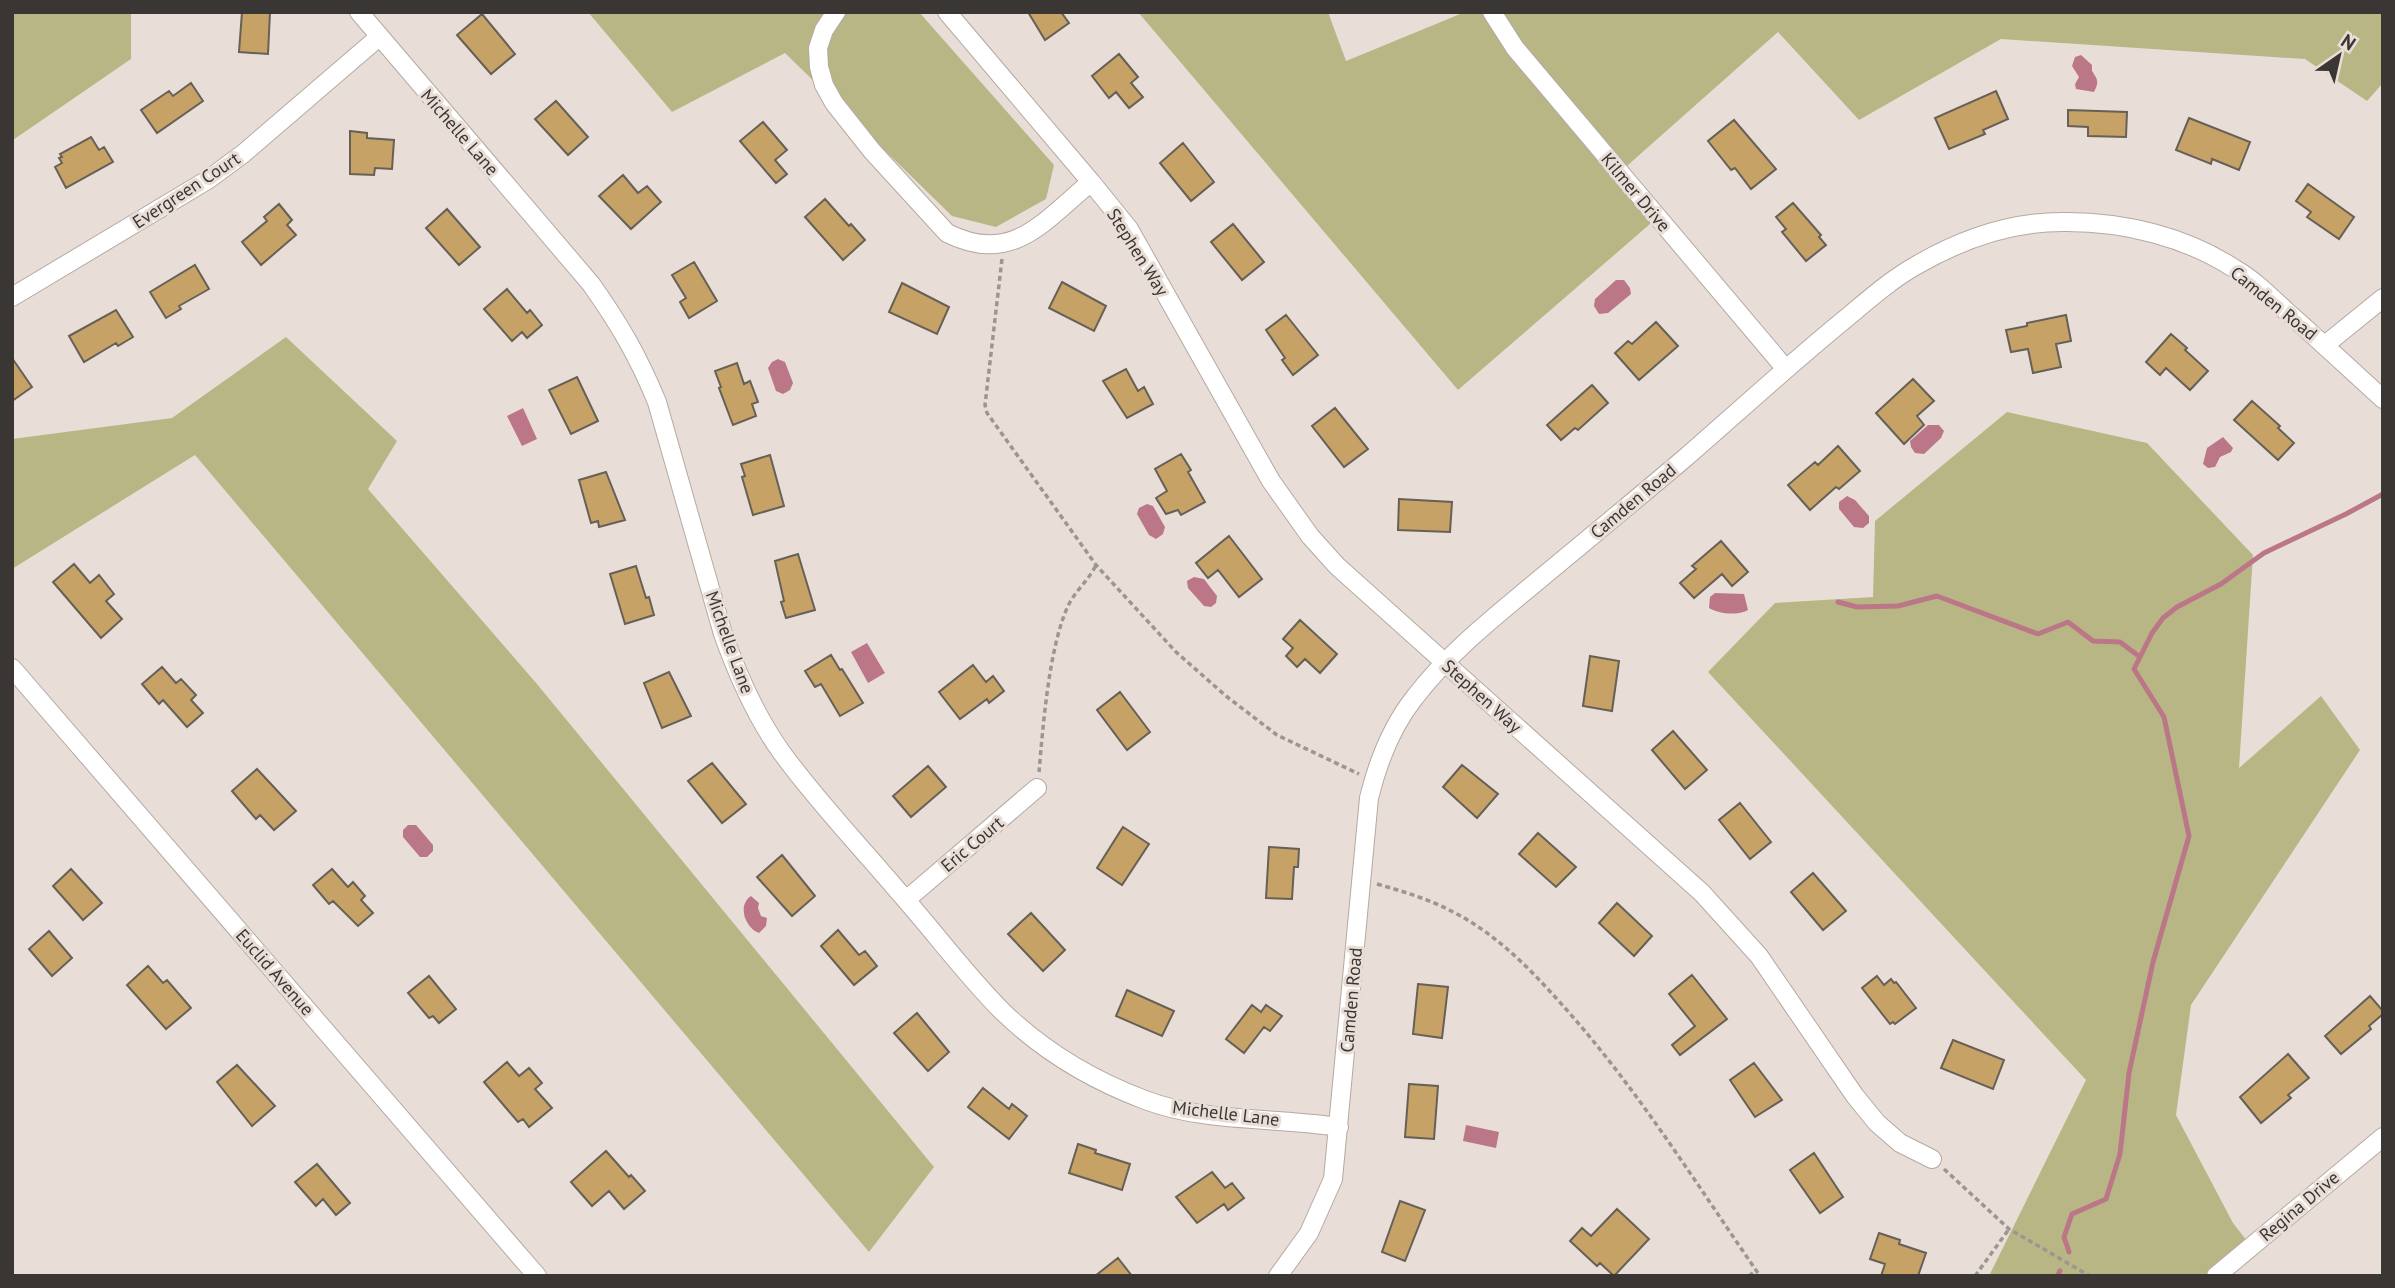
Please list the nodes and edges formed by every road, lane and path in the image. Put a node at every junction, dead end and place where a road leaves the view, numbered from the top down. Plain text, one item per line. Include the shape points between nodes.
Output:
1 (359, 12) edge
2 (836, 12) edge
3 (947, 12) edge
4 (1492, 12) edge
5 (379, 37) junction
6 (1091, 181) junction
7 (1004, 244) junction
8 (12, 297) edge
9 (2383, 298) edge
10 (2325, 345) junction
11 (1785, 368) junction
12 (2383, 399) edge
13 (1096, 565) junction
14 (1445, 663) junction
15 (12, 668) edge
16 (1374, 780) junction
17 (1037, 788) joint
18 (1362, 879) junction
19 (906, 900) junction
20 (1339, 1127) junction
21 (2383, 1137) edge
22 (1932, 1158) joint
23 (2009, 1229) junction
24 (1756, 1270) junction
25 (537, 1276) edge
26 (1278, 1276) edge
27 (1749, 1276) edge
28 (1760, 1276) edge
29 (1975, 1276) edge
30 (2090, 1276) edge
31 (2216, 1276) edge

1 - 5 street, Michelle Lane
2 - 7 street via 818,48 822,76 834,103 947,233 979,245
3 - 6 street, Stephen Way
4 - 11 street, Kilmer Drive via 1515,48
5 - 8 street, Evergreen Court via 209,179
5 - 19 street, Michelle Lane via 591,284 623,330 657,402 723,634 755,709 812,792
6 - 7 street via 1033,230
6 - 14 street, Stephen Way via 1129,229 1271,481 1310,536
7 - 13 path via 987,413
9 - 10 street
10 - 11 street, Camden Road via 2235,268 2191,246 2147,231 2063,222 1987,233 1917,265
10 - 12 street, Camden Road
11 - 14 street, Camden Road
13 - 16 path via 1176,652 1256,720 1277,735
13 - 17 path via 1069,603 1060,628
14 - 16 street, Camden Road via 1393,728
14 - 22 street, Stephen Way via 1702,893 1759,956 1877,1123 1900,1143
15 - 25 street, Euclid Avenue
16 - 18 street, Camden Road
17 - 19 street, Eric Court
18 - 20 street, Camden Road
18 - 24 path via 1419,896 1458,914 1505,946 1539,979 1655,1121
19 - 20 street, Michelle Lane via 1003,1011 1063,1060 1102,1082 1147,1101 1195,1113
20 - 26 street, Camden Road via 1333,1179 1324,1202 1309,1233
21 - 31 street, Regina Drive
22 - 23 path
23 - 29 path
23 - 30 path
24 - 27 path
24 - 28 path

